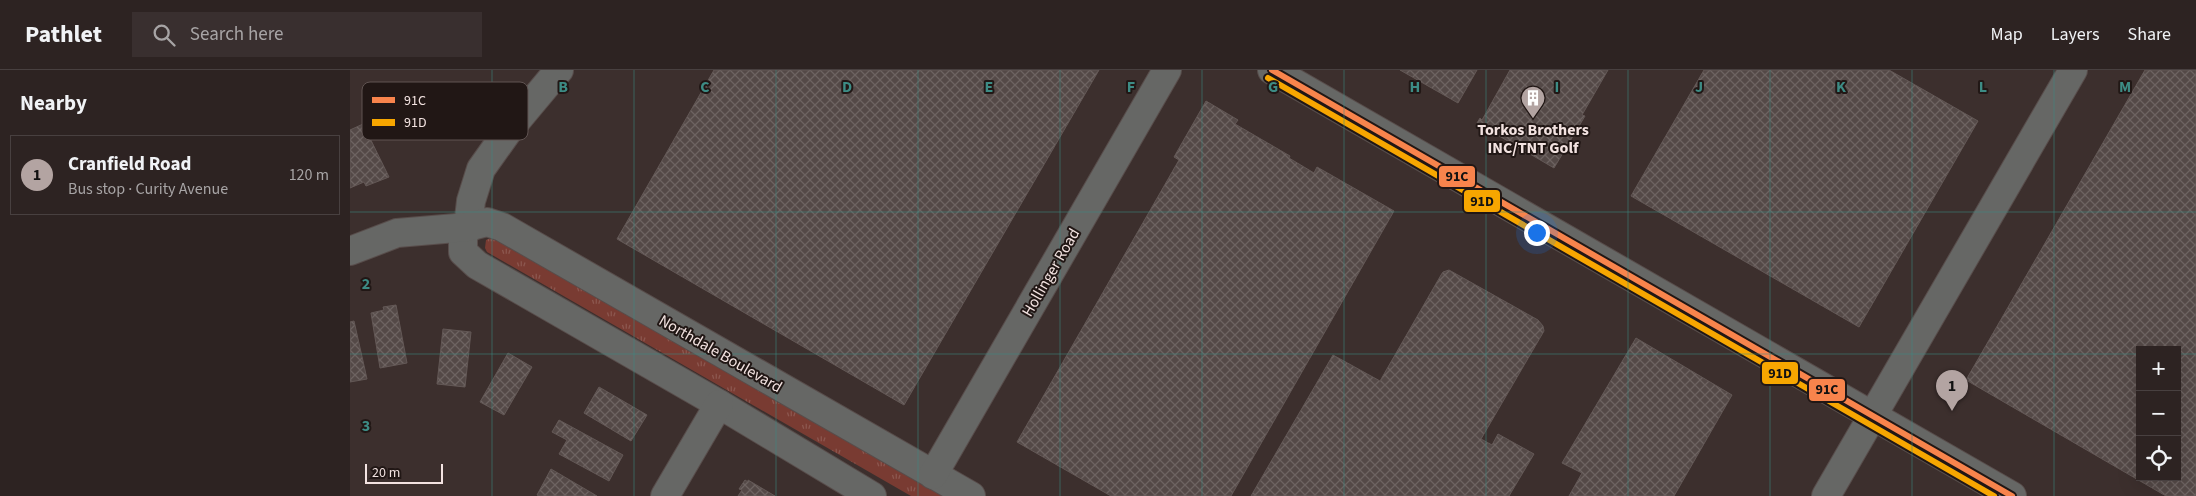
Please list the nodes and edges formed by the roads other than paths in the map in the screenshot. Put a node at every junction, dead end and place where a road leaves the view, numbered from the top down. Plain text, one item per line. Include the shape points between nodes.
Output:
1 (559, 70) edge
2 (1166, 70) edge
3 (1272, 70) edge
4 (2073, 70) edge
5 (528, 109) edge
6 (504, 140) edge
7 (468, 227) junction
8 (350, 251) edge
9 (719, 404) junction
10 (1873, 414) junction
11 (933, 475) junction
12 (665, 496) edge
13 (872, 496) edge
14 (971, 496) edge
15 (1826, 496) edge
16 (2012, 496) edge

1 - 5 street
2 - 11 street, Hollinger Road
3 - 10 street
4 - 10 street
6 - 7 street via 481,169 471,201
7 - 8 street, Northdale Boulevard via 397,233
7 - 9 street via 462,237 463,252 477,264
7 - 11 street, Northdale Boulevard via 486,222 502,227
9 - 12 street
9 - 13 street
10 - 15 street
10 - 16 street
11 - 14 street, Northdale Boulevard

